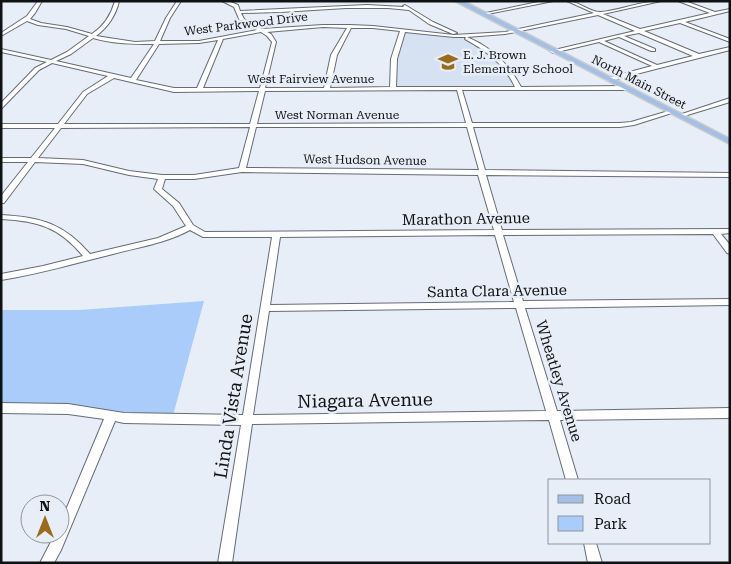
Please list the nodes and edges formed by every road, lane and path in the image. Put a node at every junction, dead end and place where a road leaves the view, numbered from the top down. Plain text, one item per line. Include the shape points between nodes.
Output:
1 (40, 1) edge
2 (117, 1) edge
3 (179, 1) edge
4 (224, 1) edge
5 (236, 1) edge
6 (458, 1) edge
7 (533, 1) edge
8 (551, 1) edge
9 (569, 1) edge
10 (659, 1) edge
11 (680, 1) edge
12 (395, 3) edge
13 (540, 4) junction
14 (730, 10) edge
15 (238, 12) junction
16 (716, 13) junction
17 (483, 14) junction
18 (599, 14) junction
19 (730, 17) edge
20 (27, 19) junction
21 (679, 21) junction
22 (40, 24) junction
23 (350, 26) junction
24 (439, 27) junction
25 (11, 30) junction
26 (262, 31) junction
27 (403, 31) junction
28 (516, 31) junction
29 (638, 31) junction
30 (429, 34) junction
31 (1, 35) edge
32 (618, 35) junction
33 (94, 36) junction
34 (462, 36) junction
35 (221, 39) junction
36 (599, 40) junction
37 (730, 41) edge
38 (157, 43) junction
39 (730, 48) edge
40 (1, 50) edge
41 (653, 50) dead end
42 (553, 51) junction
43 (698, 56) junction
44 (53, 62) junction
45 (657, 67) junction
46 (113, 76) junction
47 (609, 79) junction
48 (132, 81) junction
49 (519, 88) junction
50 (626, 88) junction
51 (327, 89) junction
52 (393, 89) junction
53 (459, 89) junction
54 (199, 90) junction
55 (261, 90) junction
56 (730, 100) edge
57 (1, 107) edge
58 (672, 112) junction
59 (680, 116) junction
60 (1, 126) edge
61 (59, 126) junction
62 (252, 126) junction
63 (470, 126) junction
64 (730, 142) edge
65 (1, 160) edge
66 (33, 160) junction
67 (242, 170) junction
68 (482, 172) junction
69 (730, 175) edge
70 (162, 177) junction
71 (1, 202) edge
72 (1, 217) edge
73 (190, 227) junction
74 (715, 231) junction
75 (730, 231) edge
76 (498, 233) junction
77 (276, 235) junction
78 (730, 251) edge
79 (90, 258) junction
80 (1, 277) edge
81 (730, 302) edge
82 (519, 305) junction
83 (265, 308) junction
84 (1, 408) edge
85 (730, 413) edge
86 (552, 416) junction
87 (111, 417) junction
88 (248, 419) junction
89 (572, 479) edge
90 (590, 544) edge
91 (47, 563) edge
92 (225, 563) edge
93 (595, 563) edge

1 - 20 street
2 - 33 street via 110,20
3 - 38 street
4 - 5 street
4 - 15 street via 236,6
6 - 17 main road, North Main Street
7 - 13 street
8 - 13 street
9 - 18 street
10 - 18 street, West Parkwood Drive
11 - 16 street
12 - 15 street
12 - 24 street
13 - 17 street
14 - 16 street
15 - 26 street via 244,22
16 - 19 street
16 - 21 street
17 - 28 main road, North Main Street
18 - 28 street, West Parkwood Drive
18 - 29 street
20 - 22 street, West Parkwood Drive
20 - 25 street
21 - 29 street
21 - 37 street
22 - 25 street, West Parkwood Drive
22 - 33 street, West Parkwood Drive
23 - 26 street, West Parkwood Drive via 303,26
23 - 27 street, West Parkwood Drive
23 - 51 street via 334,55
24 - 30 street via 437,32
24 - 34 street
25 - 31 street
26 - 35 street, West Parkwood Drive
26 - 55 street via 274,42
27 - 30 street, West Parkwood Drive
27 - 52 street via 394,59
28 - 34 street, West Parkwood Drive via 490,36
28 - 42 main road, North Main Street
29 - 32 street
29 - 43 street
30 - 34 street, West Parkwood Drive
32 - 36 street
32 - 41 street
33 - 38 street, West Parkwood Drive via 122,42
33 - 44 street
34 - 49 street via 484,46 499,58
35 - 38 street, West Parkwood Drive
35 - 54 street
36 - 42 street
36 - 45 street
38 - 48 street
39 - 43 street
40 - 44 street, West Fairview Avenue
42 - 47 main road, North Main Street
43 - 45 street
44 - 46 street, West Fairview Avenue
44 - 57 street via 37,68
45 - 47 street
46 - 48 street, West Fairview Avenue
46 - 61 street via 85,93
47 - 50 main road, North Main Street
48 - 54 street, West Fairview Avenue via 170,89
49 - 50 street, West Fairview Avenue
49 - 53 street, West Fairview Avenue
50 - 58 main road, North Main Street
51 - 52 street, West Fairview Avenue
51 - 55 street, West Fairview Avenue
52 - 53 street, West Fairview Avenue
53 - 63 street, Wheatley Avenue
54 - 55 street, West Fairview Avenue
55 - 62 street
56 - 59 street
58 - 59 main road, North Main Street
58 - 63 street, West Norman Avenue via 626,125
59 - 64 main road, North Main Street
60 - 61 street, West Norman Avenue
61 - 62 street, West Norman Avenue
61 - 66 street
62 - 63 street, West Norman Avenue
62 - 67 street
63 - 68 street, Wheatley Avenue
65 - 66 street, West Hudson Avenue
66 - 70 street, West Hudson Avenue via 83,162
66 - 71 street
67 - 68 street, West Hudson Avenue
67 - 70 street, West Hudson Avenue via 194,177
68 - 69 street, West Hudson Avenue
68 - 76 street, Wheatley Avenue
70 - 73 street via 158,188 176,205
72 - 79 street via 33,220 55,227 73,238
73 - 77 street, Marathon Avenue via 204,235
73 - 79 street via 173,237
74 - 75 street, Marathon Avenue
74 - 76 street, Marathon Avenue
74 - 78 street
76 - 77 street, Marathon Avenue
76 - 82 street, Wheatley Avenue
77 - 83 street, Linda Vista Avenue
79 - 80 street
81 - 82 street, Santa Clara Avenue
82 - 83 street, Santa Clara Avenue
82 - 86 street, Wheatley Avenue
83 - 88 street, Linda Vista Avenue
84 - 87 street, Niagara Avenue via 68,409
85 - 86 street, Niagara Avenue
86 - 88 street, Niagara Avenue
86 - 89 street, Wheatley Avenue
87 - 88 street, Niagara Avenue
87 - 91 street
88 - 92 street, Linda Vista Avenue
90 - 93 street

